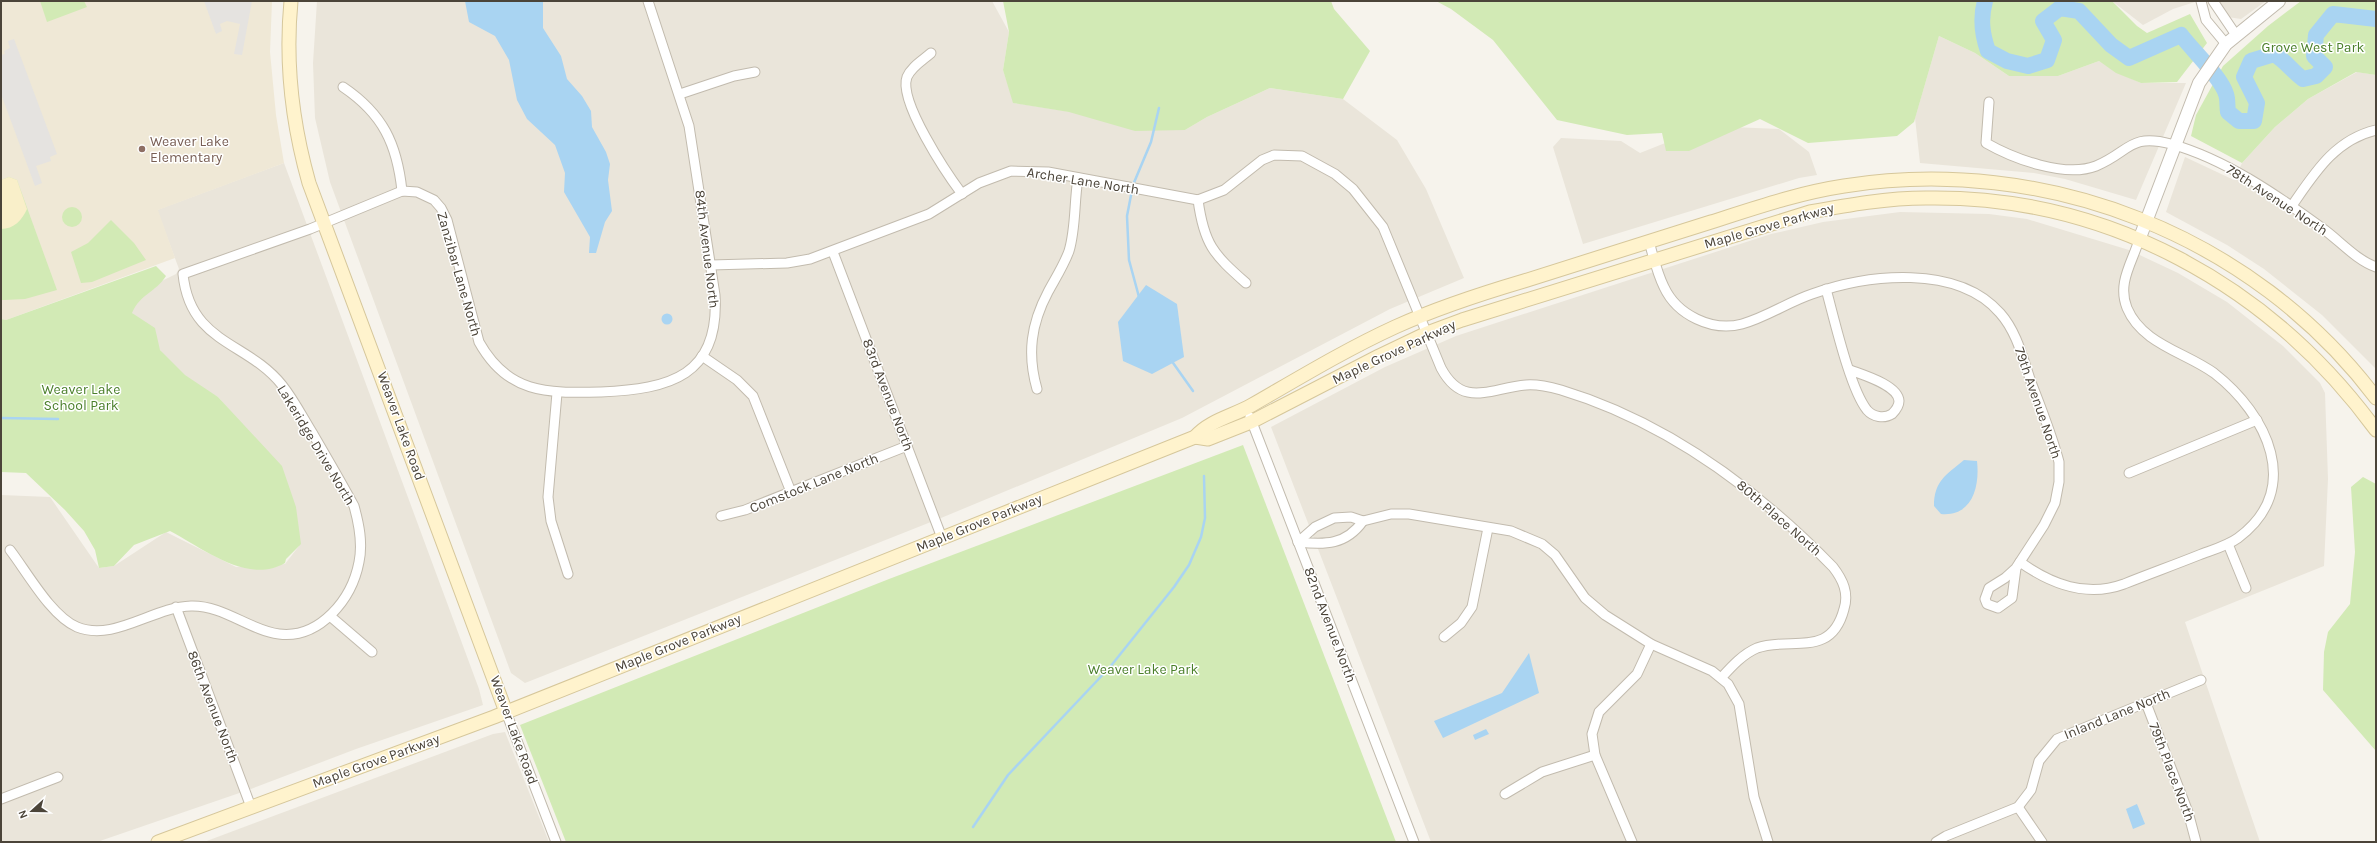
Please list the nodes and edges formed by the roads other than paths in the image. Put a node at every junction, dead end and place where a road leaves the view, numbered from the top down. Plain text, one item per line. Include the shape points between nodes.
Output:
1 (290, 1) edge
2 (648, 1) edge
3 (2201, 1) edge
4 (2212, 1) edge
5 (2279, 1) edge
6 (2236, 35) junction
7 (2223, 49) junction
8 (931, 53) dead end
9 (755, 72) dead end
10 (343, 87) dead end
11 (680, 94) junction
12 (1989, 102) dead end
13 (2376, 130) edge
14 (2174, 145) junction
15 (1078, 178) junction
16 (402, 191) junction
17 (962, 194) junction
18 (1198, 200) junction
19 (2291, 207) junction
20 (2146, 222) junction
21 (324, 223) junction
22 (2139, 240) junction
23 (1649, 241) junction
24 (833, 252) junction
25 (1654, 259) junction
26 (711, 265) junction
27 (2376, 266) edge
28 (1246, 283) dead end
29 (1826, 290) junction
30 (1420, 316) junction
31 (1427, 333) junction
32 (702, 356) junction
33 (1850, 370) junction
34 (1037, 389) dead end
35 (557, 393) junction
36 (2376, 398) edge
37 (1246, 408) junction
38 (2257, 420) junction
39 (1251, 422) junction
40 (2376, 430) edge
41 (1195, 437) junction
42 (907, 446) junction
43 (2129, 473) dead end
44 (791, 492) junction
45 (721, 516) dead end
46 (1363, 520) junction
47 (1488, 528) junction
48 (942, 538) junction
49 (1298, 542) junction
50 (2228, 544) junction
51 (10, 550) dead end
52 (568, 574) dead end
53 (2246, 588) dead end
54 (176, 607) junction
55 (330, 616) junction
56 (1444, 637) dead end
57 (1652, 644) junction
58 (372, 652) dead end
59 (1722, 677) junction
60 (2201, 680) dead end
61 (2146, 702) junction
62 (506, 712) junction
63 (1595, 755) junction
64 (58, 777) dead end
65 (1505, 794) dead end
66 (1, 799) edge
67 (251, 807) junction
68 (2018, 807) junction
69 (158, 842) edge
70 (556, 842) edge
71 (1414, 842) edge
72 (1632, 842) edge
73 (1768, 842) edge
74 (1936, 842) edge
75 (2042, 842) edge
76 (2196, 842) edge

1 - 21 main road, Weaver Lake Road via 289,58 295,124 308,176
2 - 11 street, 84th Avenue North
3 - 7 street via 2206,20
4 - 6 street
5 - 6 street
6 - 7 street
7 - 14 street via 2199,83
8 - 17 street via 911,70 906,86 932,151
9 - 11 street via 734,76
10 - 16 street via 369,108 386,131 395,150
11 - 26 street, 84th Avenue North via 694,147
12 - 14 street, 78th Avenue North via 1986,143 2018,160 2086,169 2143,140
13 - 19 street via 2353,138 2330,154
14 - 19 street, 78th Avenue North via 2222,165
14 - 20 street
15 - 17 street, Archer Lane North via 1030,170 1011,171 990,178
15 - 18 street, Archer Lane North
15 - 34 street via 1069,252 1037,314 1033,332 1031,363
16 - 21 street
16 - 35 street, Zanzibar Lane North via 425,195 441,208 447,220 474,326 487,357 498,369 526,387
17 - 24 street, Archer Lane North via 929,214
18 - 28 street via 1203,233 1209,246 1227,267
18 - 30 street, 80th Place North via 1224,190 1250,168 1274,155 1302,156 1315,161 1352,189 1383,227
19 - 27 street, 78th Avenue North
20 - 22 street
20 - 23 main road, Maple Grove Parkway via 2085,199 2046,190 2007,184 1926,178 1806,193
20 - 36 main road, Maple Grove Parkway via 2186,240 2261,286 2324,338
21 - 55 street, Lakeridge Drive North via 183,274 194,312 207,328 222,341 256,360 282,385 354,506 359,525 359,562 346,595
21 - 62 main road, Weaver Lake Road
22 - 25 main road, Maple Grove Parkway via 2080,218 2042,209 2005,203 1926,198 1848,205 1810,212
22 - 38 street via 2123,285 2123,296 2134,320 2153,340 2214,374 2234,391
22 - 40 main road, Maple Grove Parkway via 2211,276 2275,320 2345,388
23 - 25 street, 79th Avenue North
23 - 30 main road, Maple Grove Parkway
24 - 26 street, Archer Lane North via 810,260 787,263
24 - 42 street, 83rd Avenue North
25 - 29 street, 79th Avenue North via 1671,300 1684,311 1711,324 1741,324
25 - 31 main road, Maple Grove Parkway
26 - 32 street, 84th Avenue North via 716,312 709,343
29 - 33 street
29 - 50 street, 79th Avenue North via 1867,280 1924,279 1957,284 1988,302 2010,328 2059,462 2059,482 2054,503 2018,565 2068,587 2104,589
30 - 31 street, 80th Place North
30 - 37 main road, Maple Grove Parkway via 1336,357
31 - 39 main road, Maple Grove Parkway
31 - 59 street, 80th Place North via 1445,375 1463,391 1479,395 1526,385 1544,386 1606,407 1648,426 1709,462 1766,502 1833,567 1846,591 1844,611 1836,629 1828,636 1811,643 1769,645 1756,649 1734,664
32 - 35 street, Zanzibar Lane North via 681,376 653,388
32 - 44 street via 737,380 753,396
33 - 33 street via 1862,403 1868,411 1875,416 1883,417 1897,409 1897,394 1891,388
35 - 52 street via 548,497 551,521
37 - 39 street, 82nd Avenue North
37 - 41 main road, Maple Grove Parkway via 1204,427
38 - 43 street
38 - 50 street via 2272,451 2273,486 2260,516 2249,529
39 - 41 main road, Maple Grove Parkway via 1208,439
39 - 49 street, 82nd Avenue North
41 - 48 main road, Maple Grove Parkway
42 - 44 street, Comstock Lane North
42 - 48 street, 83rd Avenue North
44 - 45 street, Comstock Lane North via 745,510
46 - 47 street via 1391,514 1409,514
46 - 49 street via 1351,517 1334,518 1315,527
46 - 49 street via 1348,537 1331,544
47 - 56 street via 1472,607 1461,623
47 - 57 street via 1511,531 1542,544 1555,555 1585,598 1596,608
48 - 62 main road, Maple Grove Parkway
49 - 71 street, 82nd Avenue North
50 - 53 street
51 - 54 street, Lakeridge Drive North via 56,611 69,623 78,627 104,630
54 - 55 street, Lakeridge Drive North via 203,606 277,634 290,635 313,628
54 - 67 street, 86th Avenue North
55 - 58 street
57 - 59 street via 1704,666
57 - 63 street via 1637,674 1599,712 1592,734
59 - 73 street via 1734,693 1738,704 1754,797
60 - 61 street, Inland Lane North
61 - 68 street, Inland Lane North via 2057,739 2039,761 2031,790
61 - 76 street, 79th Place North via 2188,812
62 - 67 main road, Maple Grove Parkway
62 - 70 street, Weaver Lake Road
63 - 65 street via 1542,772
63 - 72 street
64 - 66 street
67 - 69 main road, Maple Grove Parkway
68 - 74 street
68 - 75 street

